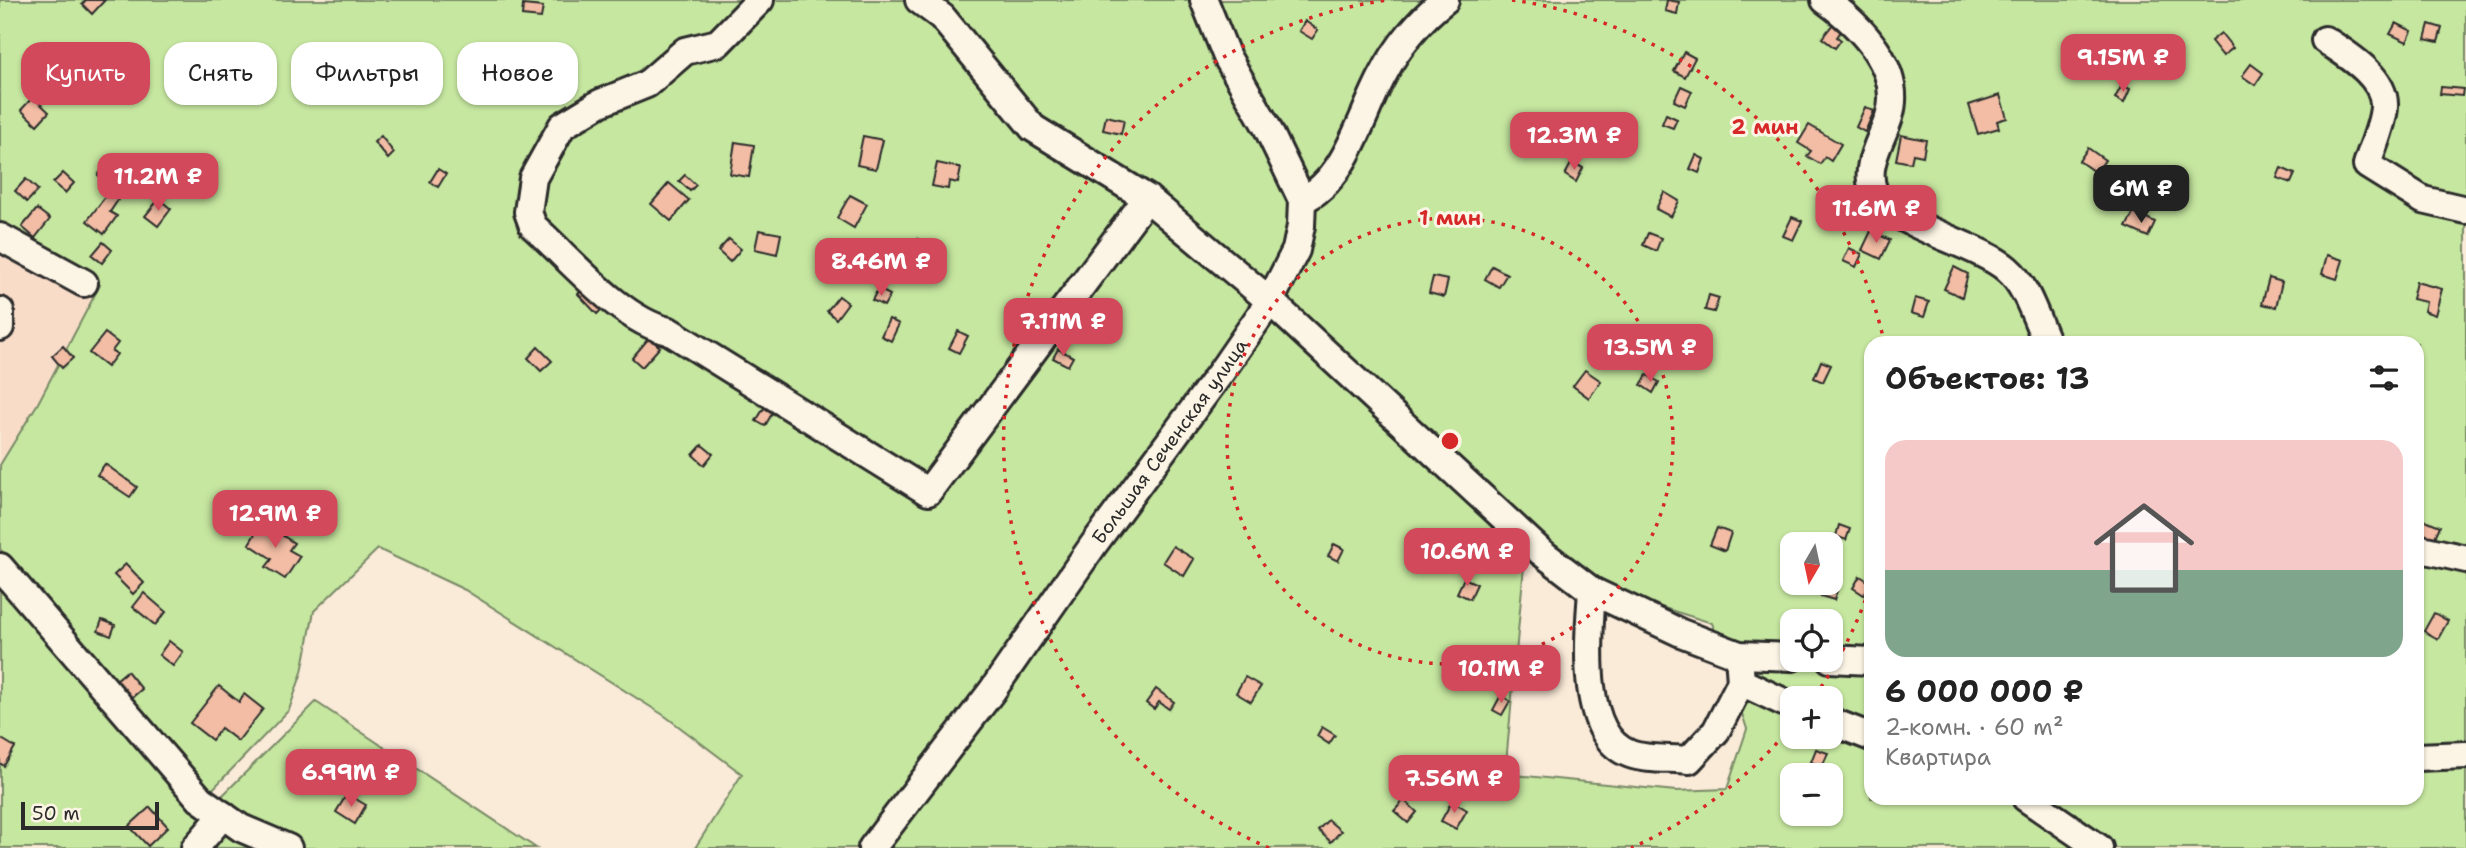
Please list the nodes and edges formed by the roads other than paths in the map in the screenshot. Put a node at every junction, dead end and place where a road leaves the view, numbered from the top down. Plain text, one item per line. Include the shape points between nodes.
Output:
1 (760, 0) edge
2 (919, 0) edge
3 (1204, 0) edge
4 (1445, 0) edge
5 (1825, 0) edge
6 (2325, 40) dead end
7 (1147, 198) junction
8 (1302, 200) junction
9 (2466, 210) edge
10 (0, 237) edge
11 (84, 284) dead end
12 (1270, 301) junction
13 (0, 311) edge
14 (0, 327) edge
15 (2044, 336) edge
16 (2424, 550) edge
17 (2466, 559) edge
18 (0, 567) edge
19 (1592, 591) junction
20 (1740, 655) junction
21 (1780, 657) edge
22 (1843, 660) edge
23 (1864, 661) edge
24 (1741, 682) junction
25 (1780, 700) edge
26 (1843, 726) edge
27 (1864, 734) edge
28 (2466, 755) edge
29 (2424, 757) edge
30 (2036, 805) edge
31 (223, 815) junction
32 (195, 848) edge
33 (288, 848) edge
34 (873, 848) edge
35 (2099, 848) edge

1 - 7 street via 718,43 685,51 647,84 600,103 562,126 533,178 528,212 533,226 649,327 669,331 928,492
2 - 7 street via 942,17 1033,128
3 - 8 street via 1227,57
4 - 8 street via 1410,34 1384,73 1339,165 1316,194
5 - 15 street via 1878,53 1892,77 1893,99 1869,177 1876,196 1899,214 2006,268 2021,287
6 - 9 street via 2348,54 2377,83 2384,106 2367,165 2423,200
7 - 12 street
8 - 12 street, Большая Сеченская улица via 1296,250
10 - 11 street
12 - 19 street via 1541,552
12 - 34 street, Большая Сеченская улица via 992,691
13 - 14 street
16 - 17 street
18 - 31 street via 200,799
19 - 20 street
19 - 24 street via 1587,660 1597,713 1613,744 1630,755 1689,760 1716,731
20 - 21 street
20 - 24 street
22 - 23 street
24 - 25 street
26 - 27 street
28 - 29 street
30 - 35 street
31 - 32 street
31 - 33 street

